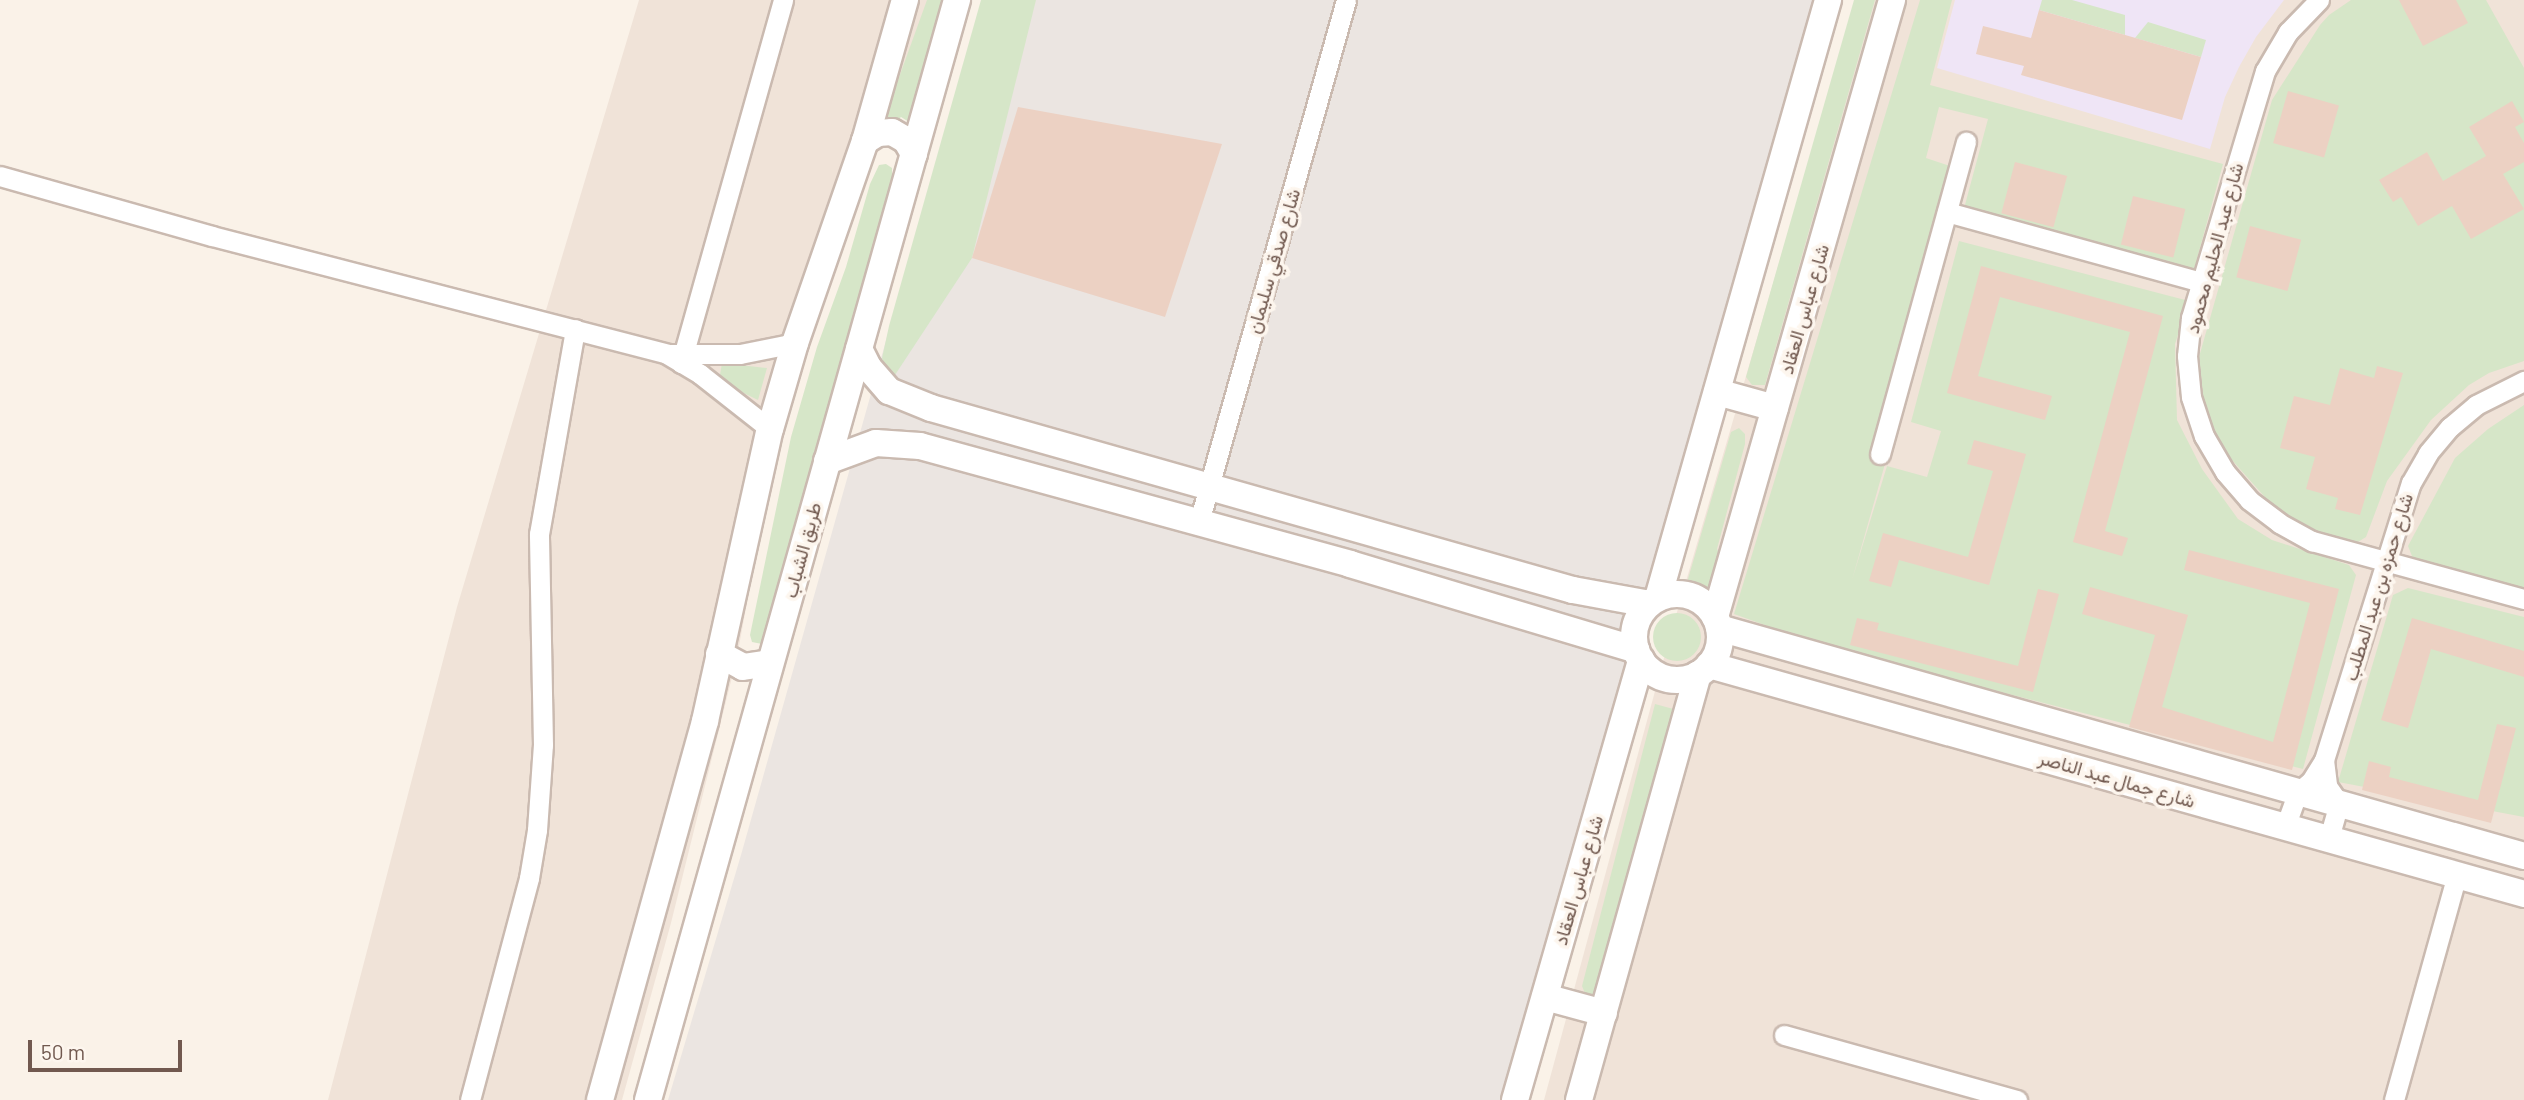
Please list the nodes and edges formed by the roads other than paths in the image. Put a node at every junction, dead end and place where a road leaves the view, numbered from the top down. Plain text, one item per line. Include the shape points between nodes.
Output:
1 (783, 0) edge
2 (905, 0) edge
3 (957, 0) edge
4 (1346, 0) edge
5 (1828, 0) edge
6 (1892, 0) edge
7 (2319, 0) edge
8 (865, 141) junction
9 (1966, 142) dead end
10 (914, 154) junction
11 (0, 176) edge
12 (1947, 212) junction
13 (2202, 282) junction
14 (575, 329) junction
15 (795, 343) junction
16 (859, 349) junction
17 (677, 357) junction
18 (2524, 381) edge
19 (1717, 392) junction
20 (931, 408) junction
21 (1775, 408) junction
22 (770, 429) junction
23 (920, 446) junction
24 (1880, 454) dead end
25 (827, 461) junction
26 (1209, 486) junction
27 (1199, 522) junction
28 (1362, 529) junction
29 (2385, 561) junction
30 (1350, 564) junction
31 (2524, 599) edge
32 (1654, 601) junction
33 (1717, 623) junction
34 (719, 654) junction
35 (1638, 655) junction
36 (770, 663) junction
37 (1704, 669) junction
38 (2324, 760) junction
39 (2298, 792) junction
40 (2339, 803) junction
41 (2285, 827) junction
42 (2329, 839) junction
43 (2524, 856) edge
44 (2457, 875) junction
45 (2524, 894) edge
46 (1545, 997) junction
47 (1604, 1013) junction
48 (1784, 1035) dead end
49 (1985, 1096) edge
50 (470, 1100) edge
51 (600, 1100) edge
52 (648, 1100) edge
53 (1515, 1100) edge
54 (1579, 1100) edge
55 (2017, 1100) edge
56 (2394, 1100) edge

1 - 17 street
2 - 8 main road
3 - 10 main road, طريق الشباب
4 - 26 street, شارع صدقي سليمان
5 - 19 main road
6 - 21 main road, شارع عباس العقاد
7 - 13 street, شارع عبد الحليم محمود via 2288,32 2265,71
8 - 10 main road via 892,132 906,140
8 - 15 main road
9 - 12 street
10 - 16 main road, طريق الشباب
11 - 14 street
12 - 13 street
12 - 24 street
13 - 29 street, شارع عبد الحليم محمود via 2191,318 2187,356 2191,397 2204,436 2225,472 2249,500 2279,523 2312,541
14 - 17 street
14 - 50 street via 539,534 543,745 537,830
15 - 17 street via 740,354
15 - 22 main road
16 - 20 main road via 889,391
16 - 25 main road, طريق الشباب
17 - 22 street
18 - 29 street, شارع حمزه بن عبد المطلب via 2476,405 2428,453 2411,483
19 - 21 main road
19 - 32 main road
20 - 23 main road via 918,428
20 - 26 main road
21 - 33 main road, شارع عباس العقاد
22 - 34 main road
23 - 25 main road via 877,443
23 - 27 main road
25 - 36 main road, طريق الشباب
26 - 27 street, شارع صدقي سليمان
26 - 28 main road
27 - 30 main road
28 - 30 main road
28 - 32 main road via 1573,590
29 - 31 street, شارع عبد الحليم محمود
29 - 38 street, شارع حمزه بن عبد المطلب
30 - 35 main road
32 - 33 main road via 1671,594 1697,599
32 - 35 main road via 1638,617 1634,633
33 - 37 main road via 1718,648
33 - 39 main road, شارع جمال عبد الناصر
34 - 36 main road via 743,667
34 - 51 main road via 705,721
35 - 37 main road via 1652,672 1667,679 1683,679
35 - 46 main road, شارع عباس العقاد
36 - 52 main road, طريق الشباب
37 - 41 main road, شارع جمال عبد الناصر
37 - 47 main road
38 - 39 street, شارع حمزه بن عبد المطلب
38 - 40 street via 2327,786
39 - 40 main road, شارع جمال عبد الناصر
39 - 41 street, شارع حمزه بن عبد المطلب
40 - 42 street
40 - 43 main road, شارع جمال عبد الناصر
41 - 42 main road, شارع جمال عبد الناصر
42 - 44 main road, شارع جمال عبد الناصر
44 - 45 main road, شارع جمال عبد الناصر
44 - 56 street
46 - 47 main road
46 - 53 main road, شارع عباس العقاد
47 - 54 main road
48 - 49 street
49 - 55 street

